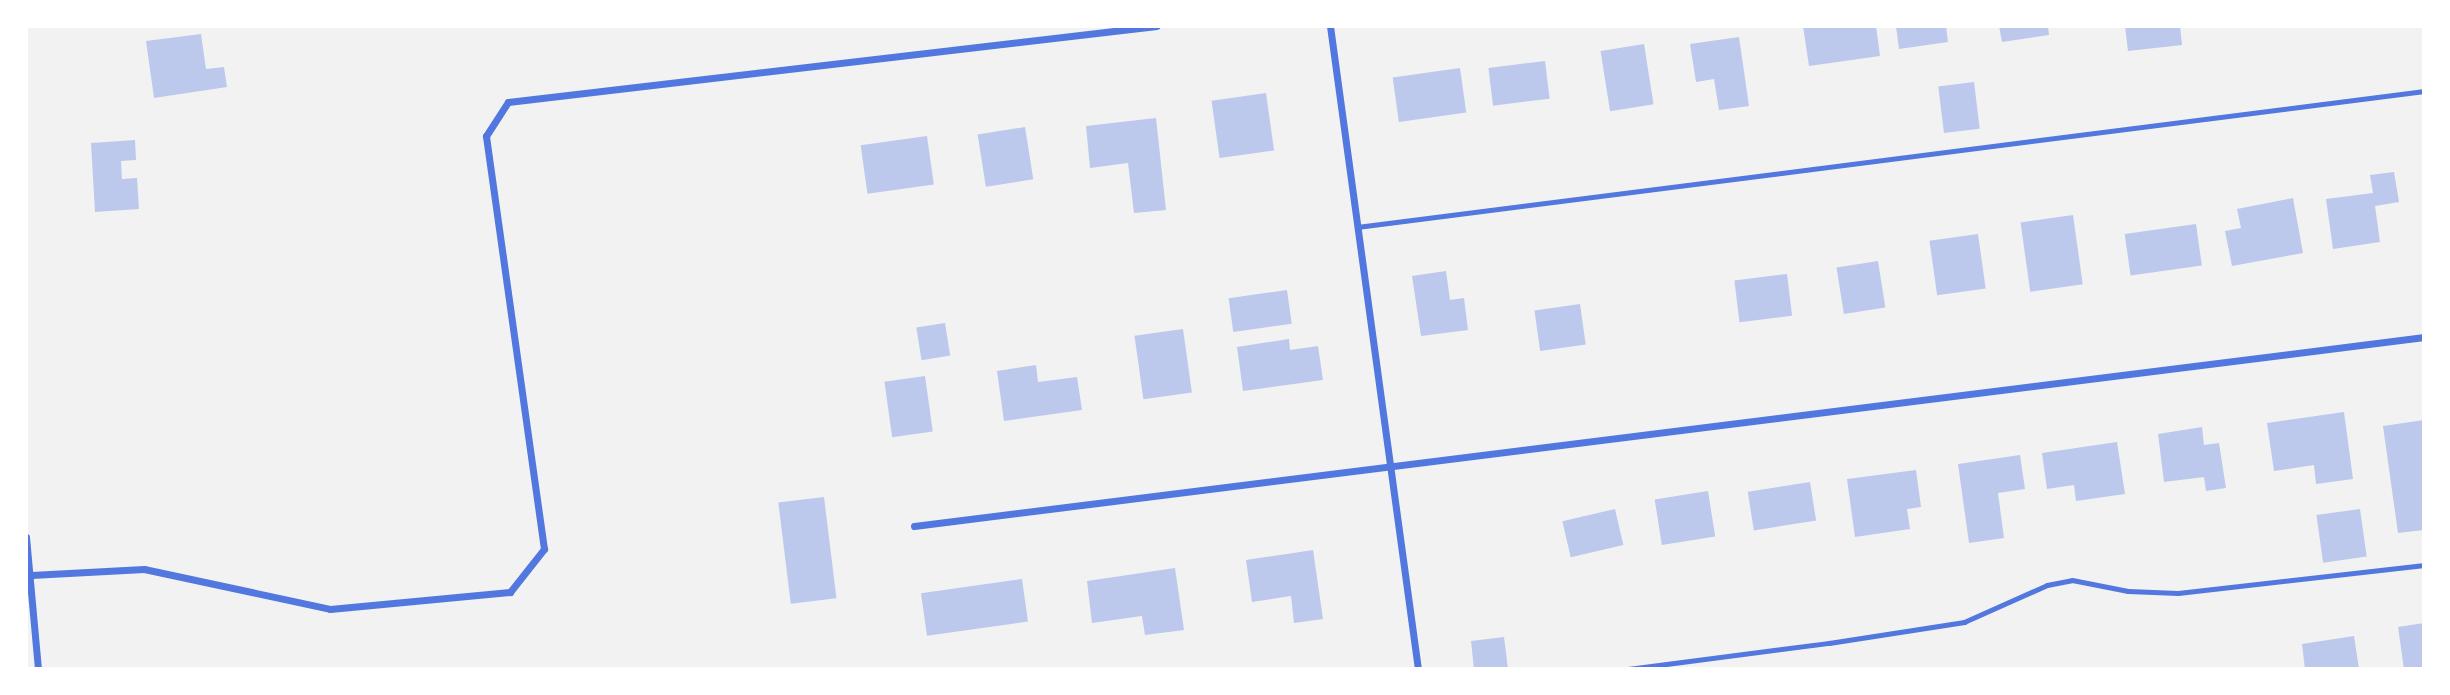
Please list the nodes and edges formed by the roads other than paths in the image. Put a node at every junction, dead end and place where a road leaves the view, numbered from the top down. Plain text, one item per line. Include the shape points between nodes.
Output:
1 (1157, 26) edge
2 (1330, 26) edge
3 (2424, 91) edge
4 (1357, 228) junction
5 (2424, 337) edge
6 (1390, 466) junction
7 (914, 526) dead end
8 (26, 537) edge
9 (2424, 565) edge
10 (28, 575) edge
11 (38, 669) edge
12 (1418, 669) edge
13 (1628, 669) edge

1 - 10 street via 508,102 486,136 544,549 510,592 330,609 144,569
2 - 4 street
3 - 4 lane
4 - 6 street
5 - 6 street
6 - 7 street
6 - 12 street
8 - 10 street
9 - 13 lane via 2178,593 2128,591 2072,580 1964,621
10 - 11 street

